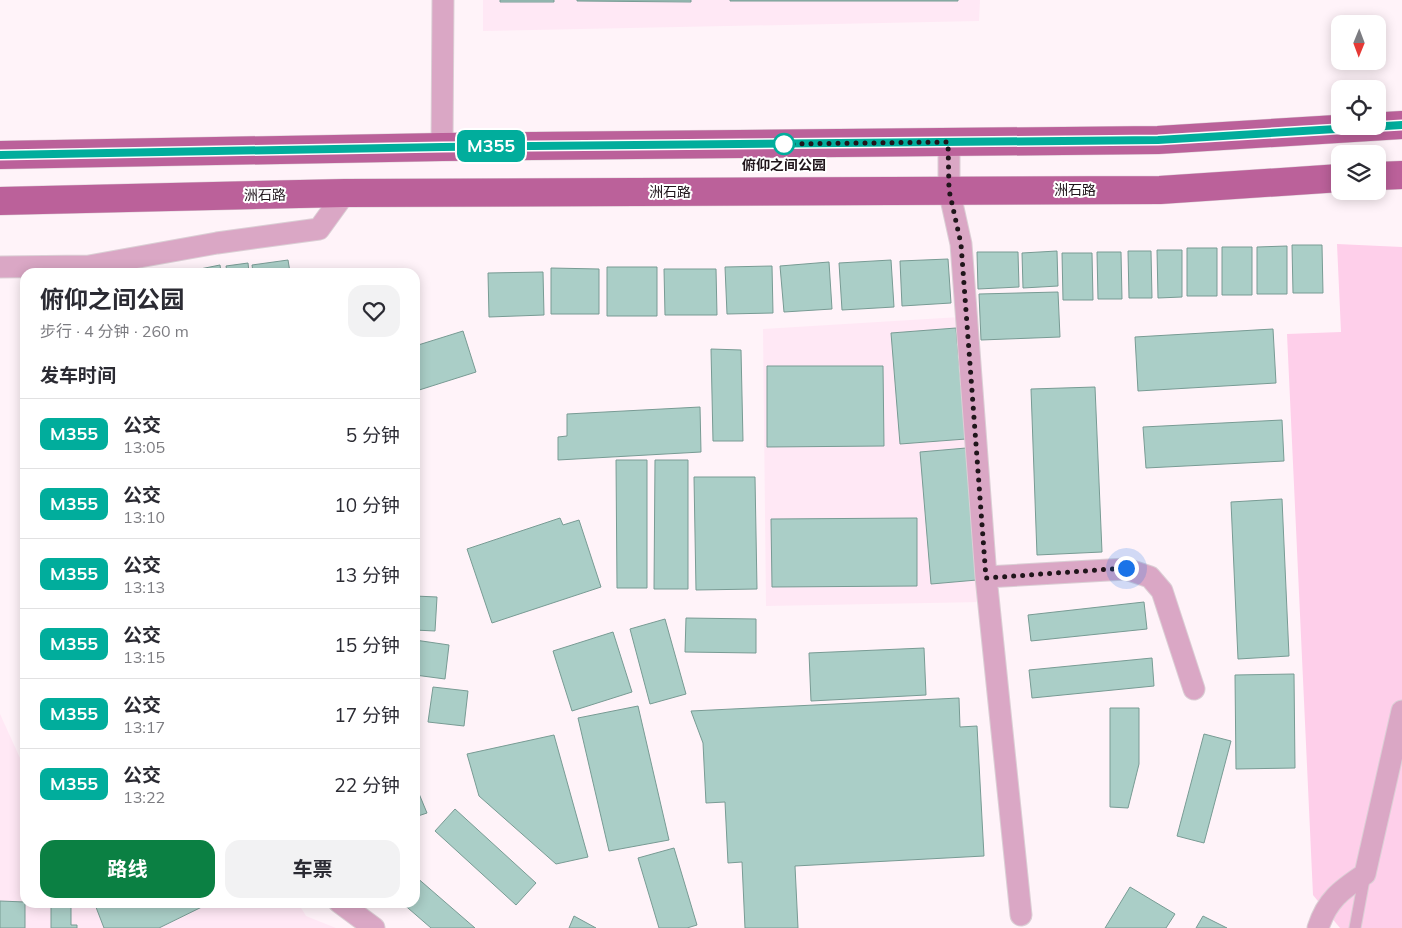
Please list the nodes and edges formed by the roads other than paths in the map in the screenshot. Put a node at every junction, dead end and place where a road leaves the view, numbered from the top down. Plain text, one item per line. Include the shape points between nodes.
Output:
1 (443, 0) edge
2 (1402, 125) edge
3 (948, 142) junction
4 (442, 147) junction
5 (0, 155) edge
6 (1402, 175) edge
7 (1386, 176) edge
8 (1331, 179) edge
9 (949, 190) junction
10 (344, 193) junction
11 (0, 201) edge
12 (0, 266) edge
13 (60, 268) edge
14 (95, 268) edge
15 (986, 578) junction
16 (1194, 689) dead end
17 (1402, 711) edge
18 (1365, 874) junction
19 (347, 908) edge
20 (1021, 915) dead end
21 (374, 928) edge
22 (1318, 928) edge
23 (1355, 928) edge

1 - 4 street
2 - 3 main road via 1158,140
3 - 4 main road
3 - 9 street
4 - 5 main road
6 - 7 main road
8 - 9 main road, 洲石路 via 1160,190
9 - 10 main road, 洲石路
9 - 15 street via 961,244
10 - 11 main road, 洲石路
10 - 14 street via 319,229 217,243
12 - 13 street
15 - 16 street via 1126,568 1150,578 1162,591
15 - 20 street
17 - 18 street
18 - 22 street via 1330,902
18 - 23 lane
19 - 21 street

